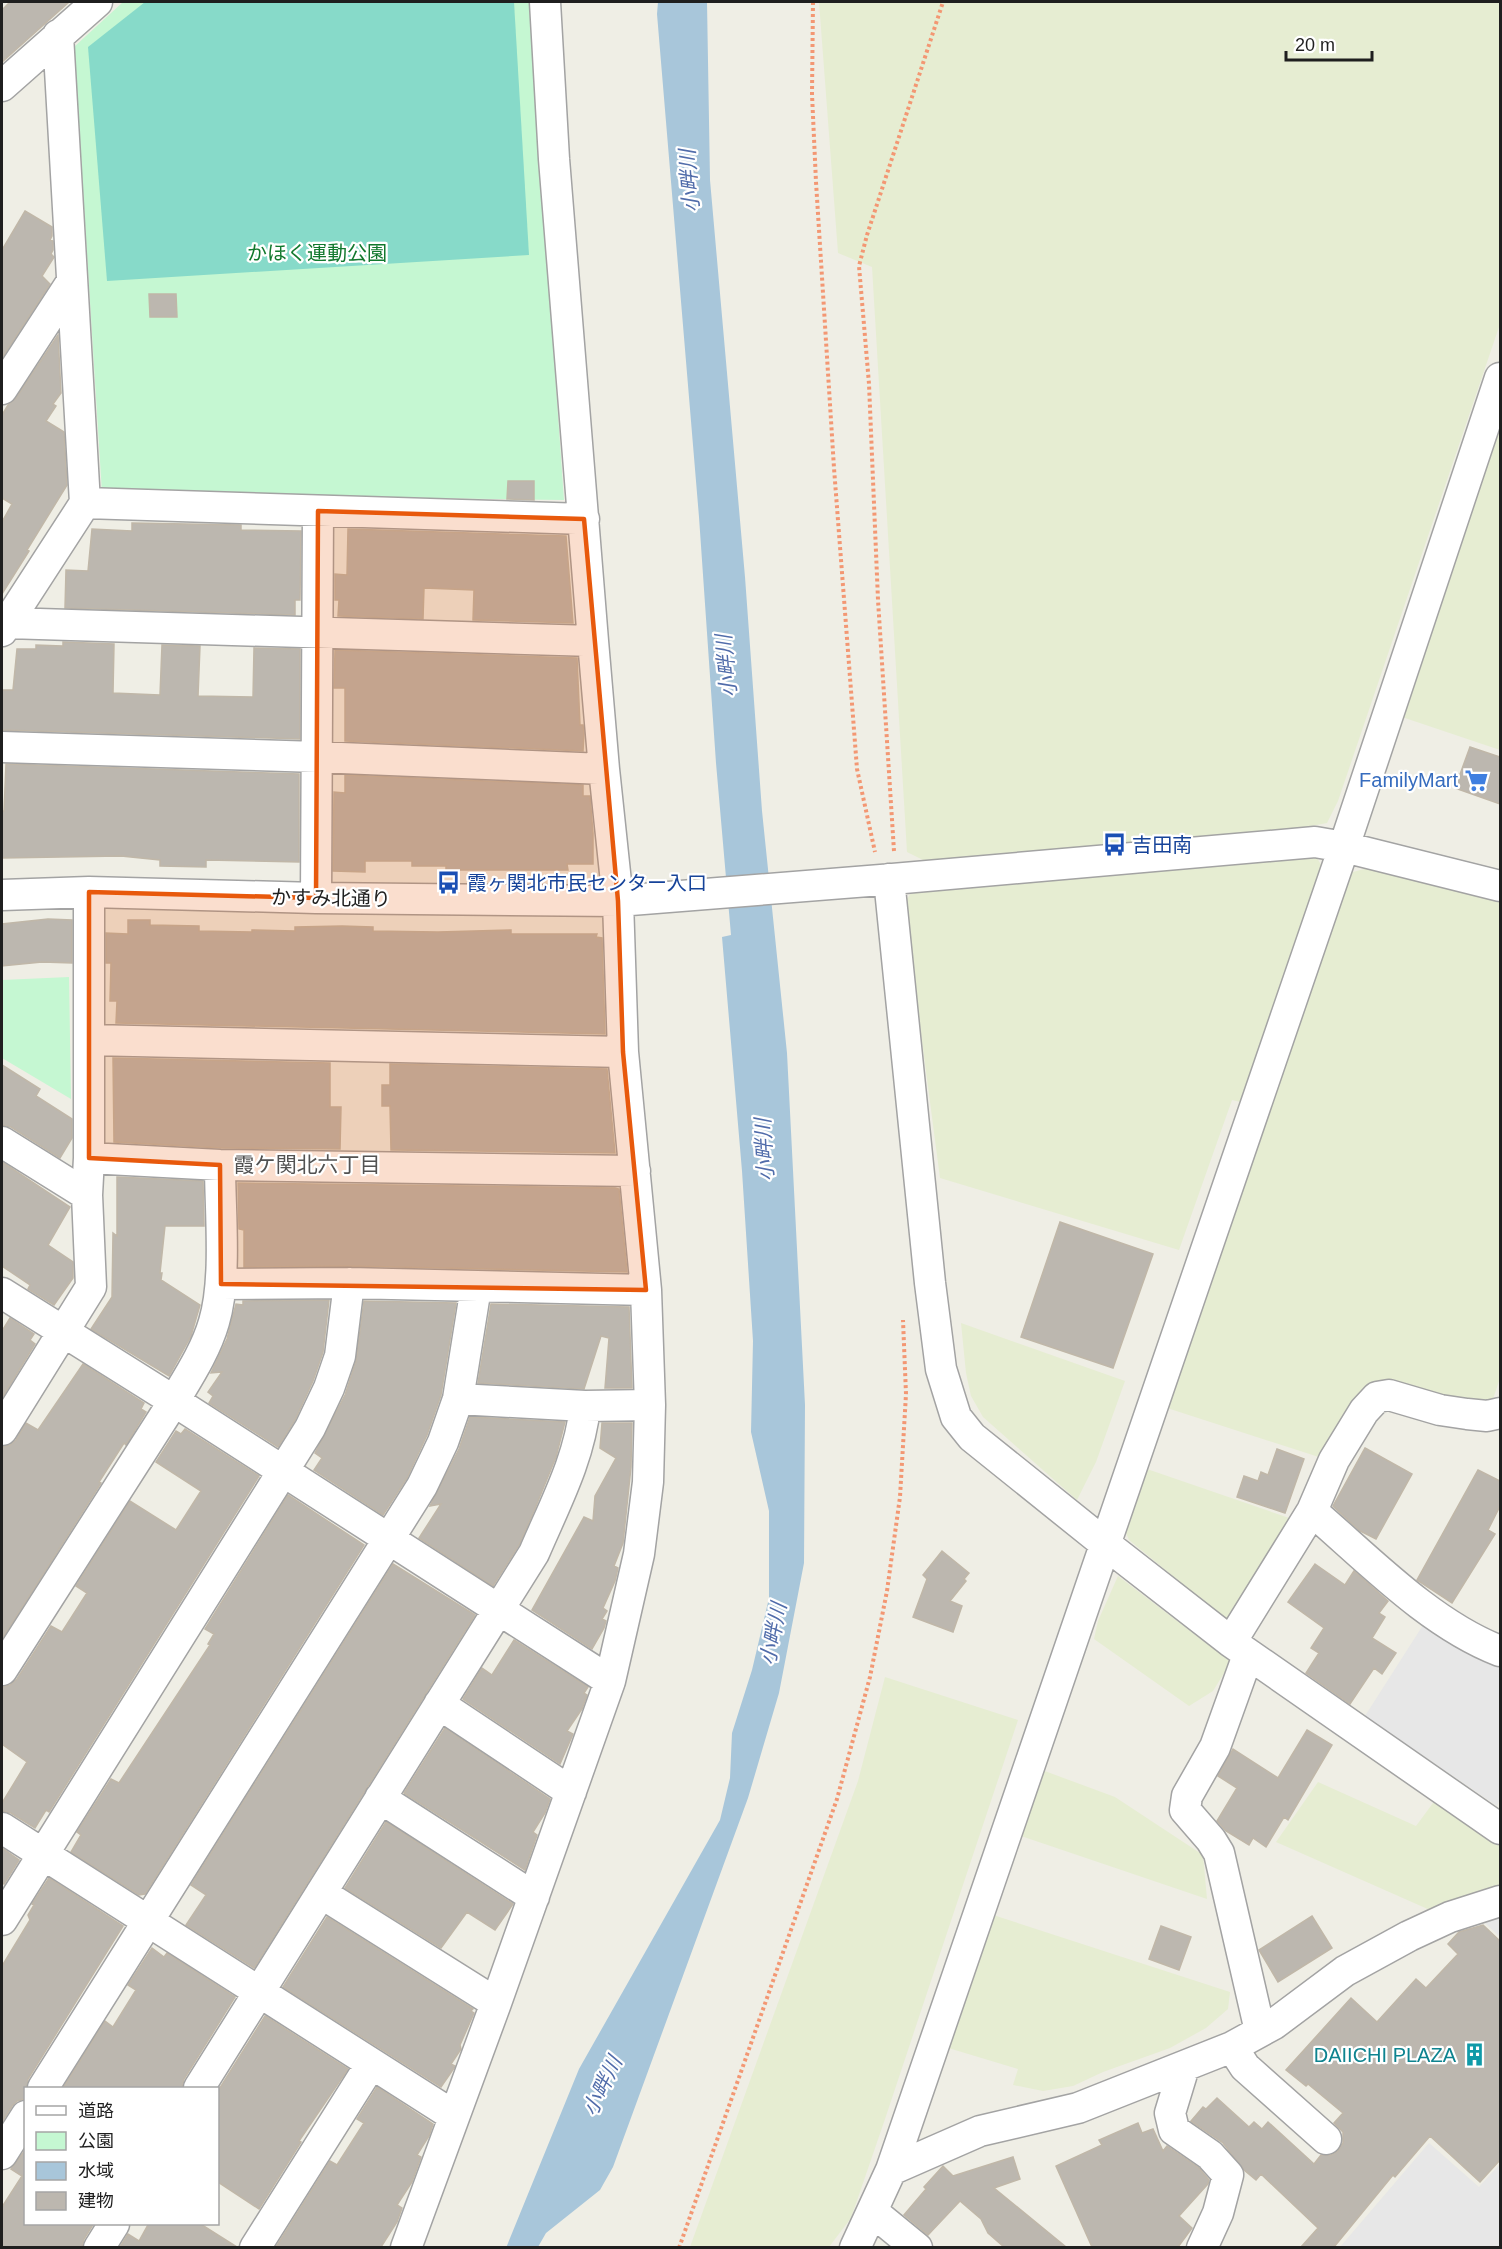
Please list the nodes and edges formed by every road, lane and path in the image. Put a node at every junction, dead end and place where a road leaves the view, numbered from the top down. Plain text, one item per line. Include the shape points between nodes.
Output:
1 (97, 2) edge
2 (545, 2) edge
3 (813, 2) edge
4 (943, 2) edge
5 (58, 36) junction
6 (2, 86) edge
7 (71, 283) junction
8 (1500, 378) edge
9 (2, 389) edge
10 (85, 503) junction
11 (318, 511) junction
12 (584, 519) junction
13 (4, 627) edge
14 (318, 633) junction
15 (593, 641) junction
16 (2, 747) edge
17 (317, 757) junction
18 (604, 769) junction
19 (1344, 847) junction
20 (885, 880) junction
21 (1500, 886) edge
22 (89, 892) junction
23 (2, 895) edge
24 (316, 898) junction
25 (618, 901) junction
26 (90, 1040) junction
27 (623, 1052) junction
28 (2, 1142) edge
29 (89, 1158) junction
30 (220, 1165) junction
31 (635, 1172) junction
32 (87, 1194) junction
33 (349, 1283) junction
34 (221, 1284) junction
35 (476, 1287) junction
36 (646, 1290) junction
37 (2, 1293) edge
38 (902, 1310) dead end
39 (64, 1331) junction
40 (458, 1399) junction
41 (174, 1401) junction
42 (650, 1405) junction
43 (585, 1406) junction
44 (1500, 1413) edge
45 (2, 1430) edge
46 (283, 1472) junction
47 (1312, 1511) junction
48 (388, 1539) junction
49 (1104, 1544) junction
50 (498, 1609) junction
51 (1240, 1648) junction
52 (1500, 1651) edge
53 (2, 1670) edge
54 (610, 1681) junction
55 (439, 1704) junction
56 (571, 1792) junction
57 (380, 1797) junction
58 (2, 1828) edge
59 (1500, 1829) edge
60 (43, 1854) junction
61 (321, 1893) junction
62 (534, 1897) junction
63 (1500, 1901) edge
64 (2, 1920) edge
65 (147, 1921) junction
66 (259, 1992) junction
67 (496, 2003) junction
68 (1260, 2031) junction
69 (1232, 2047) junction
70 (371, 2064) junction
71 (1184, 2067) junction
72 (44, 2087) edge
73 (200, 2087) edge
74 (454, 2116) junction
75 (24, 2119) edge
76 (1326, 2139) dead end
77 (2, 2154) edge
78 (891, 2170) junction
79 (873, 2212) junction
80 (113, 2225) edge
81 (99, 2247) edge
82 (255, 2247) edge
83 (406, 2247) edge
84 (679, 2247) edge
85 (855, 2247) edge
86 (917, 2247) edge
87 (1202, 2247) edge

1 - 5 street
2 - 12 street
3 - 20 path via 814,149 857,769
4 - 20 path via 860,266 878,600
5 - 6 street
5 - 7 street
7 - 9 street
7 - 10 street
8 - 19 street
10 - 11 street
10 - 13 street
11 - 12 street
11 - 14 street
12 - 15 street
13 - 14 street
14 - 15 street
14 - 17 street
15 - 18 street
16 - 17 street
17 - 18 street
17 - 24 street
18 - 25 street
19 - 20 street, かすみ北通り via 1315,842
19 - 21 street, かすみ北通り
19 - 49 street
20 - 25 street, かすみ北通り
20 - 49 street via 943,1381 956,1417 972,1437
22 - 23 street, かすみ北通り
22 - 24 street, かすみ北通り
22 - 26 street
24 - 25 street, かすみ北通り
25 - 27 street
26 - 27 street
26 - 29 street
27 - 31 street
28 - 32 street
29 - 30 street
29 - 32 street
30 - 31 street
30 - 34 street
31 - 36 street
32 - 39 street via 91,1287
33 - 34 street
33 - 35 street
33 - 46 street via 340,1356 329,1388
34 - 41 street via 214,1322
35 - 36 street
35 - 40 street
36 - 42 street
37 - 39 street
38 - 84 path via 906,1394 900,1497 870,1677 837,1799
39 - 41 street
39 - 45 street
40 - 43 street
40 - 48 street via 422,1486
41 - 46 street
41 - 53 street
42 - 43 street
42 - 54 street via 648,1482 639,1554
43 - 50 street via 583,1433 534,1553
44 - 47 street via 1467,1414 1389,1395 1377,1397 1334,1460
46 - 48 street
46 - 60 street
47 - 51 street
47 - 52 street via 1424,1608
48 - 50 street
48 - 65 street
49 - 51 street
49 - 78 street
50 - 54 street
50 - 55 street
51 - 59 street
51 - 68 street via 1215,1747 1187,1796 1185,1810 1219,1854
54 - 56 street
55 - 56 street
55 - 57 street
56 - 62 street
57 - 61 street
57 - 62 street
58 - 60 street
60 - 64 street
60 - 65 street
61 - 66 street
61 - 67 street
62 - 67 street
63 - 68 street via 1450,1917 1409,1936 1345,1971
65 - 66 street
65 - 72 street
66 - 70 street
66 - 73 street
67 - 74 street
68 - 69 street
69 - 71 street
69 - 76 street via 1245,2067
70 - 74 street
70 - 82 street
71 - 78 street via 1078,2108 980,2131
71 - 87 street via 1170,2113 1174,2130 1210,2155 1228,2175 1218,2213
74 - 83 street
75 - 77 street
78 - 79 street
79 - 85 street
79 - 86 street
80 - 81 street

